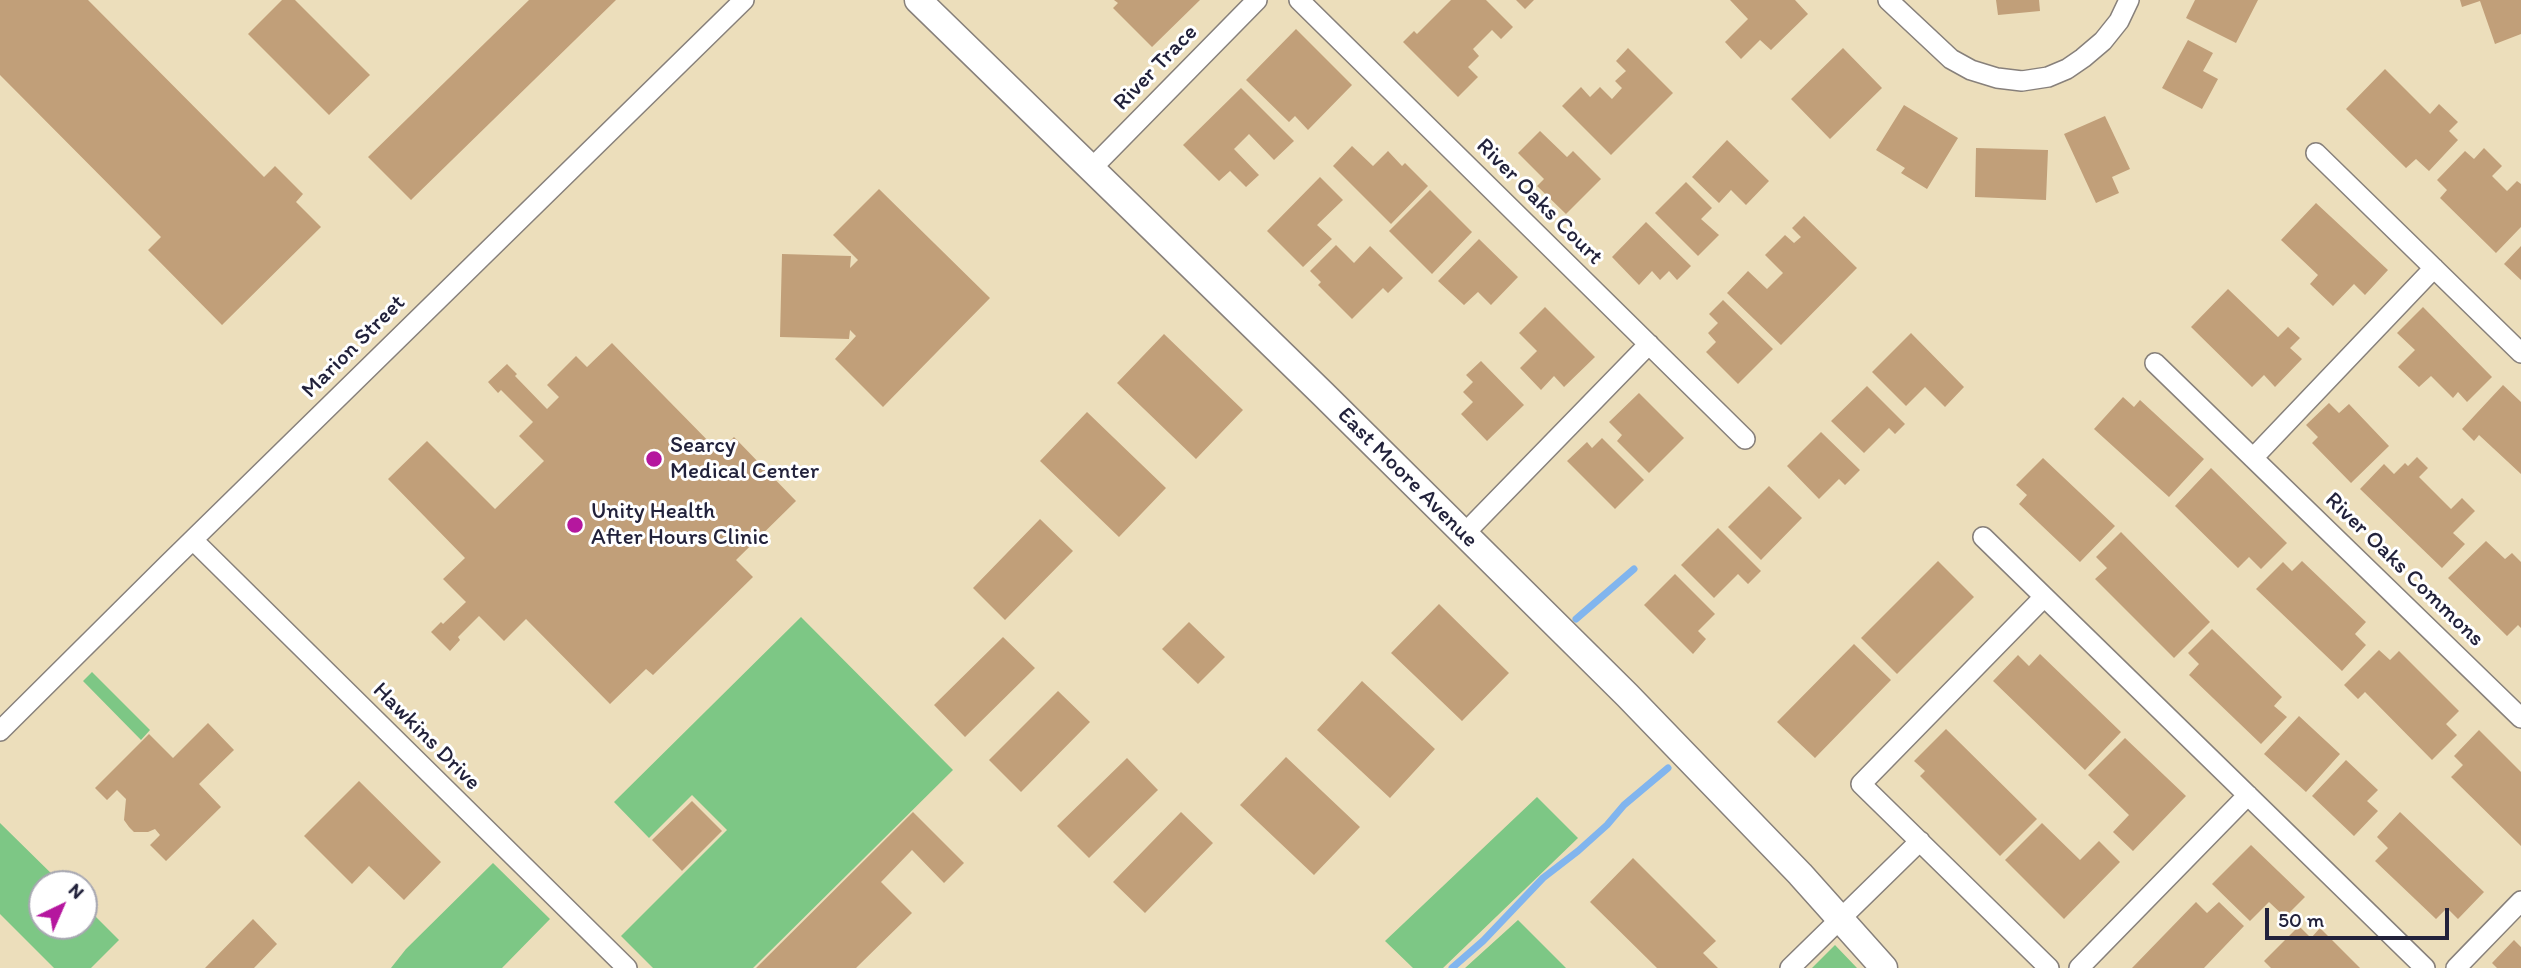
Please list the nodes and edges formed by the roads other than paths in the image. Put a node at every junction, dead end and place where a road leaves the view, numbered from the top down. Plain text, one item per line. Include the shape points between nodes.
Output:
1 (744, 0) edge
2 (918, 0) edge
3 (1257, 0) edge
4 (1299, 0) edge
5 (1888, 0) edge
6 (2129, 0) edge
7 (2316, 153) dead end
8 (1091, 169) junction
9 (2434, 268) junction
10 (1649, 344) junction
11 (2521, 353) edge
12 (2155, 363) dead end
13 (1745, 439) dead end
14 (2253, 458) junction
15 (1464, 534) junction
16 (1983, 537) dead end
17 (192, 540) junction
18 (2044, 597) junction
19 (2521, 718) edge
20 (0, 731) edge
21 (2248, 795) junction
22 (1920, 841) junction
23 (2521, 901) edge
24 (1840, 918) junction
25 (627, 968) edge
26 (1790, 968) edge
27 (1884, 968) edge
28 (2049, 968) edge
29 (2079, 968) edge
30 (2425, 968) edge
31 (2456, 968) edge

1 - 17 street, Marion Street
2 - 8 street, East Moore Avenue
3 - 8 street, River Trace
4 - 10 street, River Oaks Court
5 - 6 street via 1951,60 1997,78 2022,81 2048,77 2083,58 2119,21
7 - 9 street
8 - 15 street, East Moore Avenue
9 - 11 street
9 - 14 street
10 - 13 street, River Oaks Court
10 - 15 street
12 - 14 street, River Oaks Commons
14 - 19 street, River Oaks Commons
15 - 24 street, East Moore Avenue via 1627,695
16 - 18 street
17 - 20 street, Marion Street
17 - 25 street, Hawkins Drive
18 - 21 street
18 - 22 street via 1861,785
21 - 29 street
21 - 30 street
22 - 24 street
22 - 28 street
23 - 31 street
24 - 26 street
24 - 27 street, East Moore Avenue

